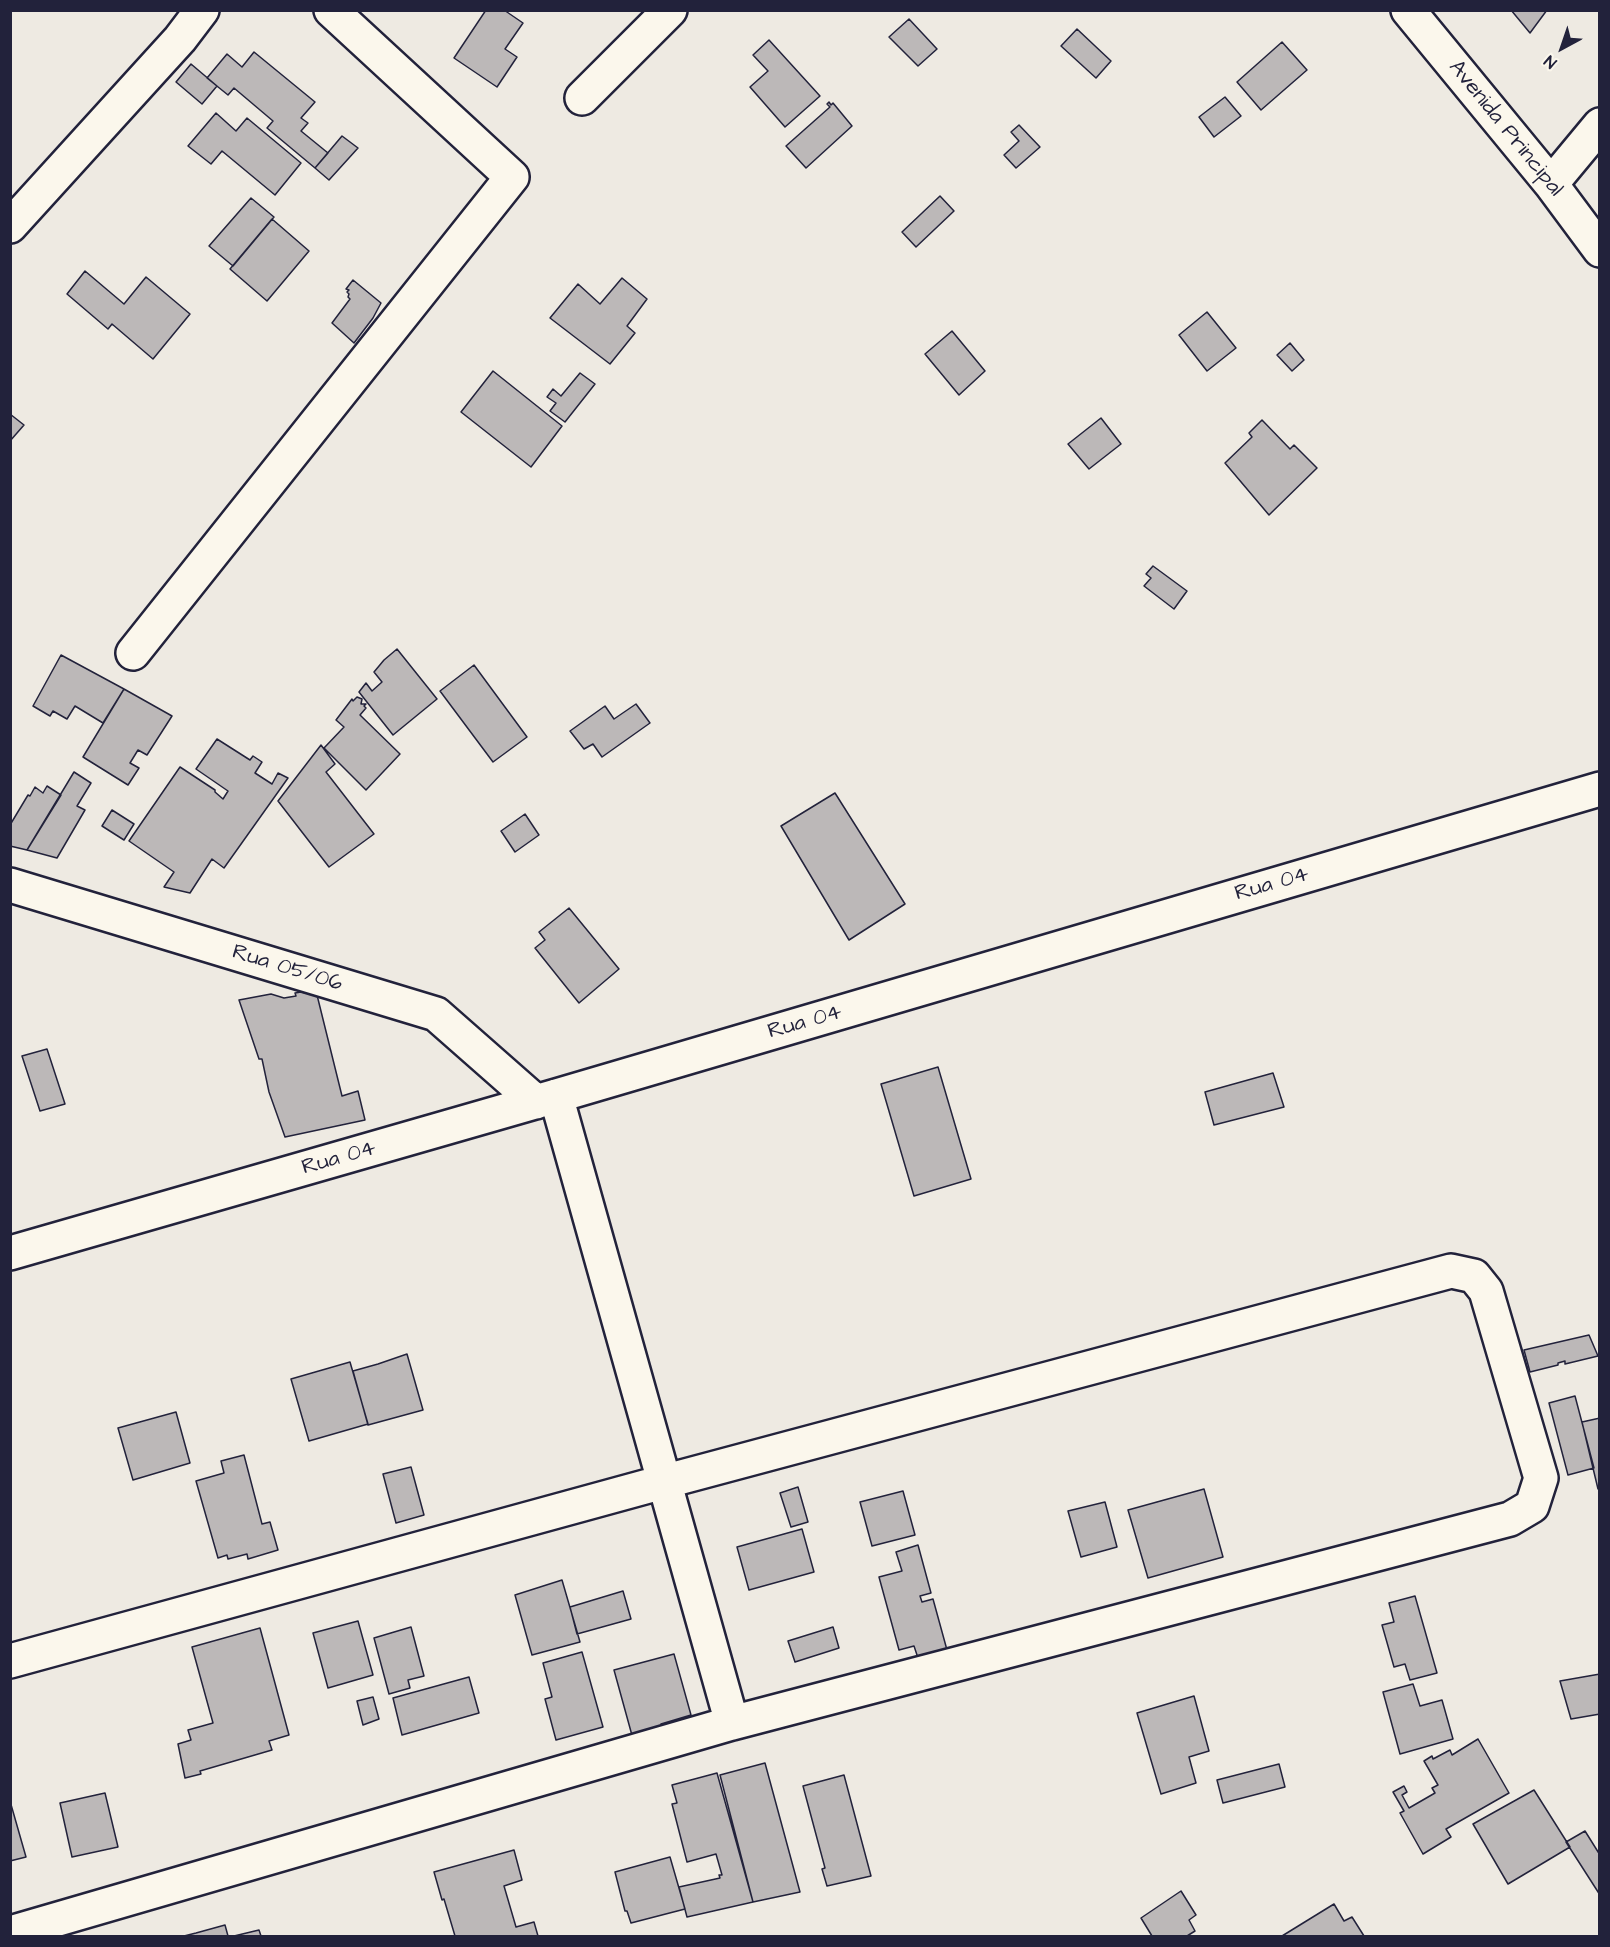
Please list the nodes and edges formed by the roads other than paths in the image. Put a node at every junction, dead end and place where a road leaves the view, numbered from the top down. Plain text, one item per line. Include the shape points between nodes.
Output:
1 (202, 10) edge
2 (331, 10) edge
3 (670, 10) edge
4 (1408, 10) edge
5 (582, 98) dead end
6 (1599, 125) edge
7 (1551, 184) junction
8 (10, 226) edge
9 (1599, 250) edge
10 (133, 653) dead end
11 (1599, 789) edge
12 (10, 885) edge
13 (546, 1099) junction
14 (10, 1253) edge
15 (663, 1482) junction
16 (10, 1661) edge
17 (732, 1723) junction
18 (10, 1933) edge

1 - 8 street
2 - 10 street via 512,177
3 - 5 street
4 - 7 street, Avenida Principal
6 - 7 street
7 - 9 street, Avenida Principal
11 - 13 street, Rua 04
12 - 13 street, Rua 05/06 via 436,1014
13 - 14 street, Rua 04
13 - 15 street
15 - 16 street
15 - 17 street
15 - 17 street via 1451,1271 1474,1276 1486,1291 1541,1478 1532,1506 1510,1519
17 - 18 street

